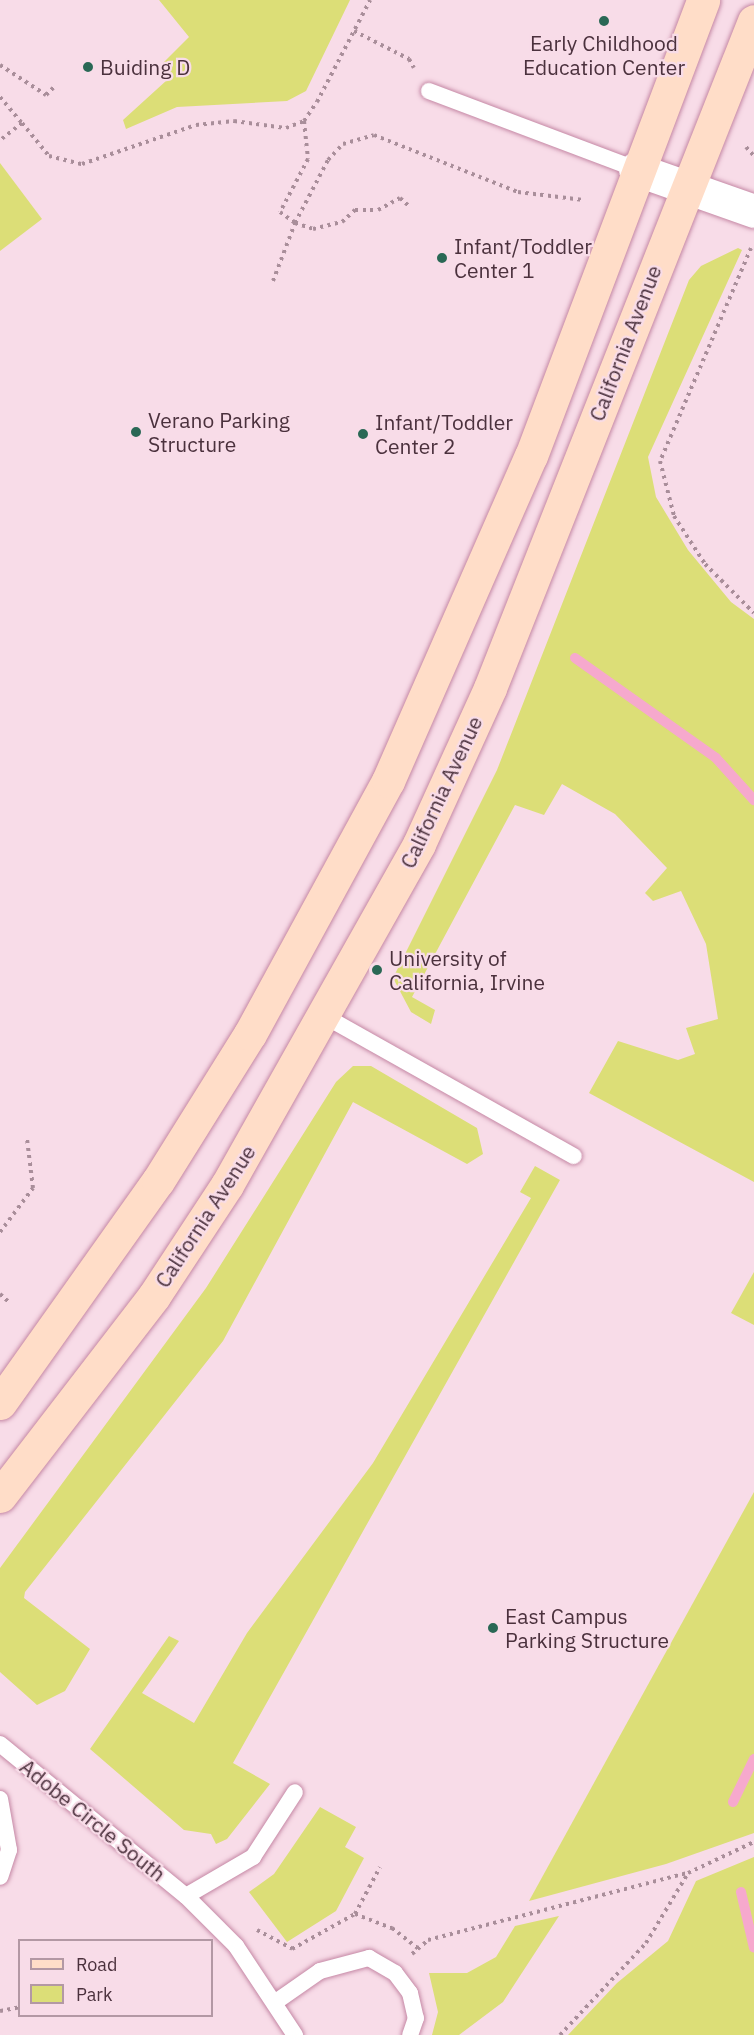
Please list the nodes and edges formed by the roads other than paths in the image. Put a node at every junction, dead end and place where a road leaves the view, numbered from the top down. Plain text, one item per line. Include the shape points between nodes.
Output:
1 (703, 0) edge
2 (754, 21) edge
3 (429, 91) dead end
4 (635, 169) junction
5 (687, 186) junction
6 (754, 211) edge
7 (326, 1017) junction
8 (574, 1156) dead end
9 (0, 1403) edge
10 (0, 1496) edge
11 (0, 1743) edge
12 (295, 1792) dead end
13 (0, 1799) edge
14 (0, 1877) edge
15 (186, 1896) junction
16 (277, 2001) junction
17 (295, 2035) edge
18 (410, 2035) edge

1 - 4 main road
2 - 5 main road, California Avenue
3 - 4 lane
4 - 5 street
4 - 9 main road via 531,456 388,781 243,1044 151,1190
5 - 6 street
5 - 7 main road, California Avenue via 490,688 419,844
7 - 8 lane
7 - 10 main road, California Avenue via 153,1296
11 - 15 lane, Adobe Circle South
12 - 15 lane via 253,1857
13 - 14 lane via 9,1850
15 - 16 lane, Adobe Circle South via 236,1946
16 - 17 lane, Adobe Circle South
16 - 18 lane via 344,1960 369,1958 395,1973 410,1993 416,2018

